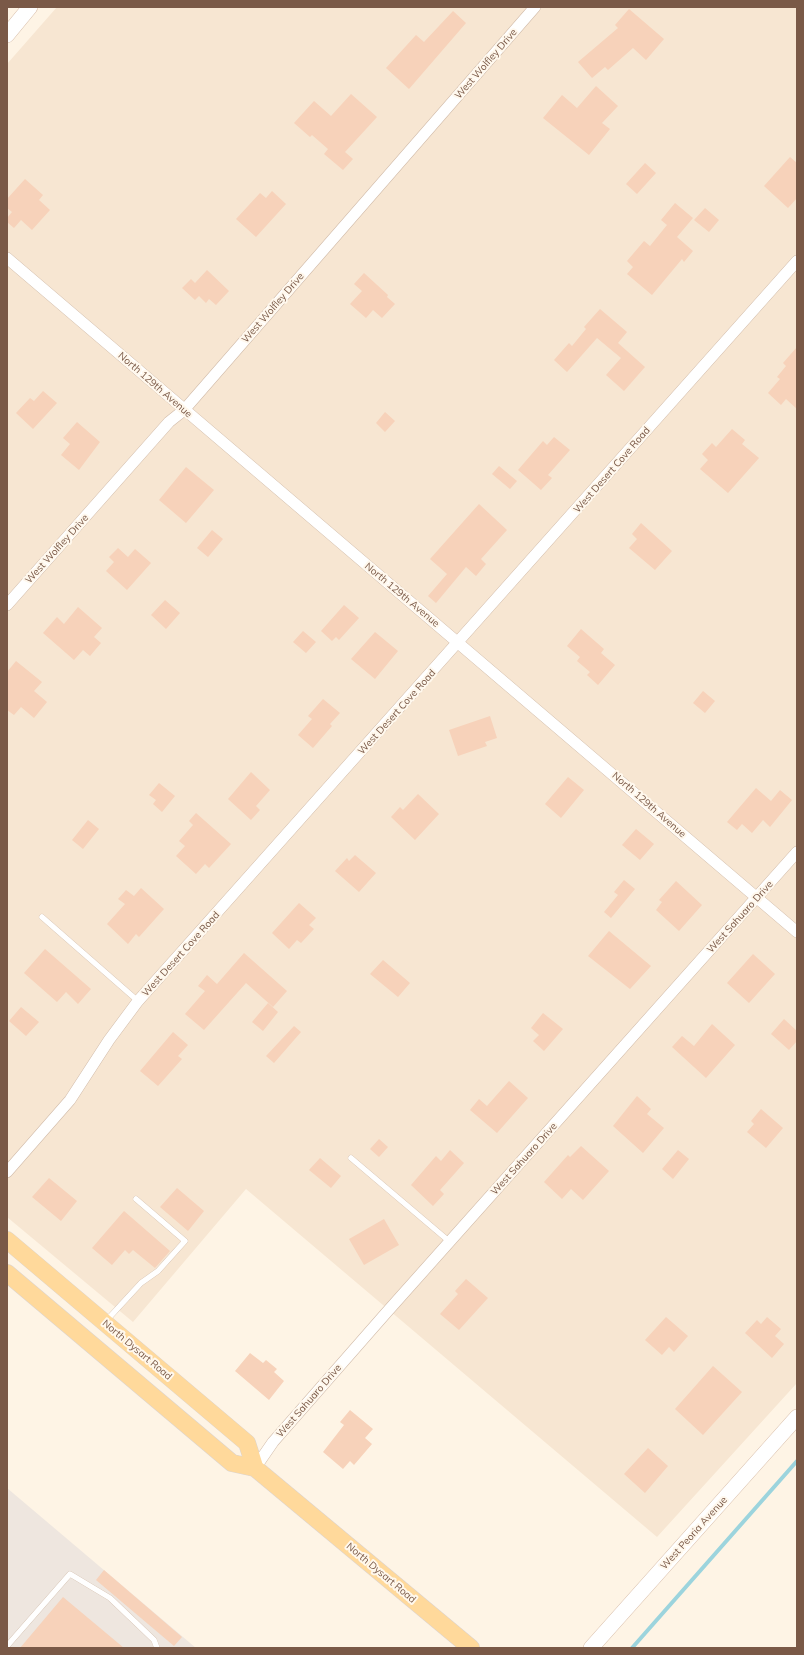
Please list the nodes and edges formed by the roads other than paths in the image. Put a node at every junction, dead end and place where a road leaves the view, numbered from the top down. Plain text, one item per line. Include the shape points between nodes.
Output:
1 (30, 7) edge
2 (535, 7) edge
3 (7, 35) edge
4 (7, 258) edge
5 (797, 261) edge
6 (184, 410) junction
7 (7, 606) edge
8 (459, 643) junction
9 (797, 852) edge
10 (757, 897) junction
11 (42, 918) dead end
12 (797, 932) edge
13 (138, 1002) junction
14 (351, 1158) dead end
15 (7, 1172) edge
16 (136, 1199) dead end
17 (7, 1240) edge
18 (450, 1242) junction
19 (7, 1273) edge
20 (105, 1322) junction
21 (797, 1417) edge
22 (254, 1468) junction
23 (7, 1646) edge
24 (157, 1648) edge
25 (471, 1648) edge
26 (592, 1648) edge

1 - 3 main road
2 - 6 street, West Wolfley Drive
4 - 6 street, North 129th Avenue
5 - 8 street, West Desert Cove Road
6 - 7 street, West Wolfley Drive via 169,422
6 - 8 street, North 129th Avenue
8 - 10 street, North 129th Avenue
8 - 13 street, West Desert Cove Road
9 - 10 street, West Sahuaro Drive
10 - 12 street, North 129th Avenue
10 - 18 street, West Sahuaro Drive
11 - 13 lane
13 - 15 street, West Desert Cove Road via 109,1040 70,1100
14 - 18 lane
16 - 20 lane via 185,1241 158,1272 141,1282
17 - 20 main road, North Dysart Road
18 - 22 street, West Sahuaro Drive
19 - 22 main road, North Dysart Road via 232,1463
20 - 22 main road, North Dysart Road via 247,1443
21 - 26 main road, West Peoria Avenue
22 - 25 main road, North Dysart Road
23 - 24 lane via 70,1574 110,1598 154,1640

